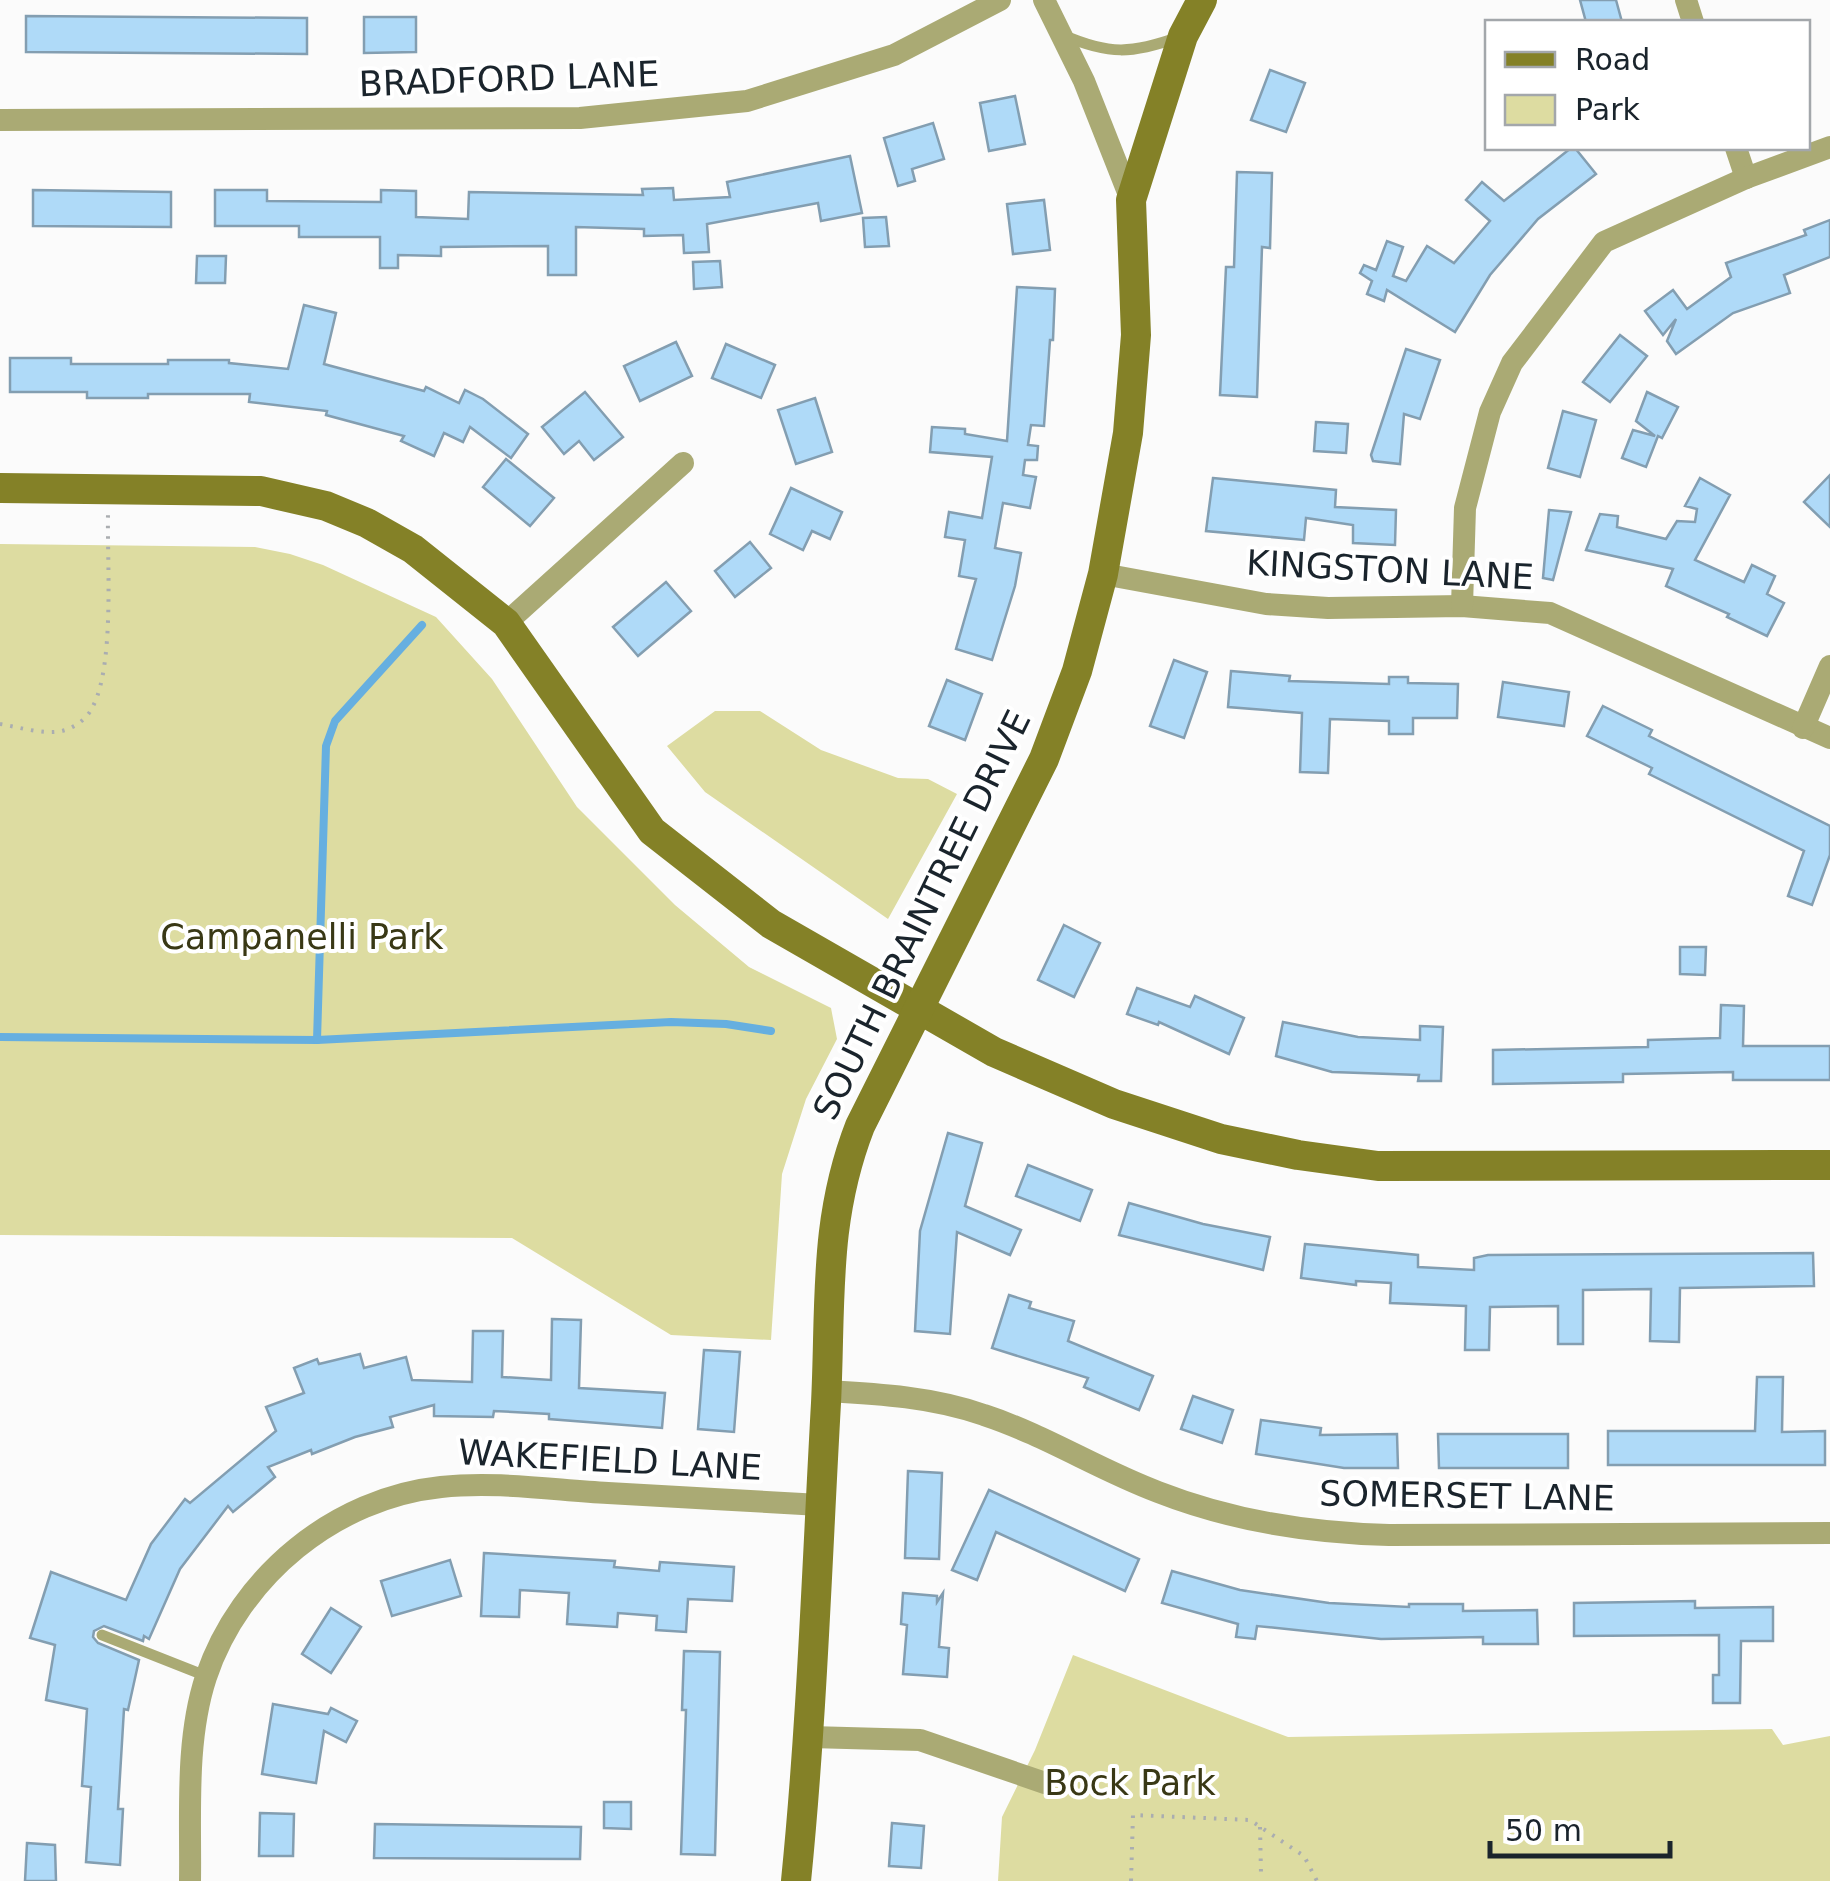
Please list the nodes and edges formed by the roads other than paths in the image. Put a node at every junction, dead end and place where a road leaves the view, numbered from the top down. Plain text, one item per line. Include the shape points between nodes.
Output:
1 (1000, 0) edge
2 (1044, 0) edge
3 (1202, 0) edge
4 (1061, 34) junction
5 (1183, 36) junction
6 (0, 120) edge
7 (1830, 147) edge
8 (1737, 150) edge
9 (1746, 178) junction
10 (1132, 200) junction
11 (684, 464) dead end
12 (0, 488) edge
13 (1103, 574) junction
14 (1462, 606) junction
15 (506, 624) junction
16 (1830, 666) edge
17 (1803, 728) junction
18 (1830, 738) edge
19 (919, 1009) junction
20 (1830, 1166) edge
21 (826, 1391) junction
22 (820, 1505) junction
23 (1830, 1533) edge
24 (102, 1635) dead end
25 (206, 1676) junction
26 (810, 1737) junction
27 (1046, 1783) dead end
28 (190, 1881) edge
29 (796, 1881) edge

1 - 6 street, BRADFORD LANE via 894,55 747,101 580,118
2 - 4 street
3 - 5 street, SOUTH BRAINTREE DRIVE
4 - 5 lane via 1118,52
4 - 10 street
5 - 10 street, SOUTH BRAINTREE DRIVE
7 - 9 street
8 - 9 street
9 - 14 street via 1604,242 1512,363 1490,412 1465,508
10 - 13 street, SOUTH BRAINTREE DRIVE via 1136,335 1128,433
11 - 15 street
12 - 15 street via 232,490 295,498 367,523 413,549
13 - 14 street, KINGSTON LANE via 1266,604
13 - 19 street, SOUTH BRAINTREE DRIVE via 1077,672 1044,759
14 - 17 street, KINGSTON LANE via 1550,613
15 - 19 street via 652,830 771,924
16 - 17 street
17 - 18 street, KINGSTON LANE
19 - 20 street via 994,1052 1114,1104 1298,1155 1414,1168
19 - 21 street, SOUTH BRAINTREE DRIVE via 840,1181
21 - 22 street, SOUTH BRAINTREE DRIVE
21 - 23 street, SOMERSET LANE via 895,1395 982,1414 1157,1492 1288,1527 1390,1536
22 - 25 street, WAKEFIELD LANE via 471,1486 408,1493 343,1517 262,1580
22 - 26 street, SOUTH BRAINTREE DRIVE
24 - 25 lane
25 - 28 street, WAKEFIELD LANE via 194,1733
26 - 27 street via 920,1740
26 - 29 street, SOUTH BRAINTREE DRIVE

